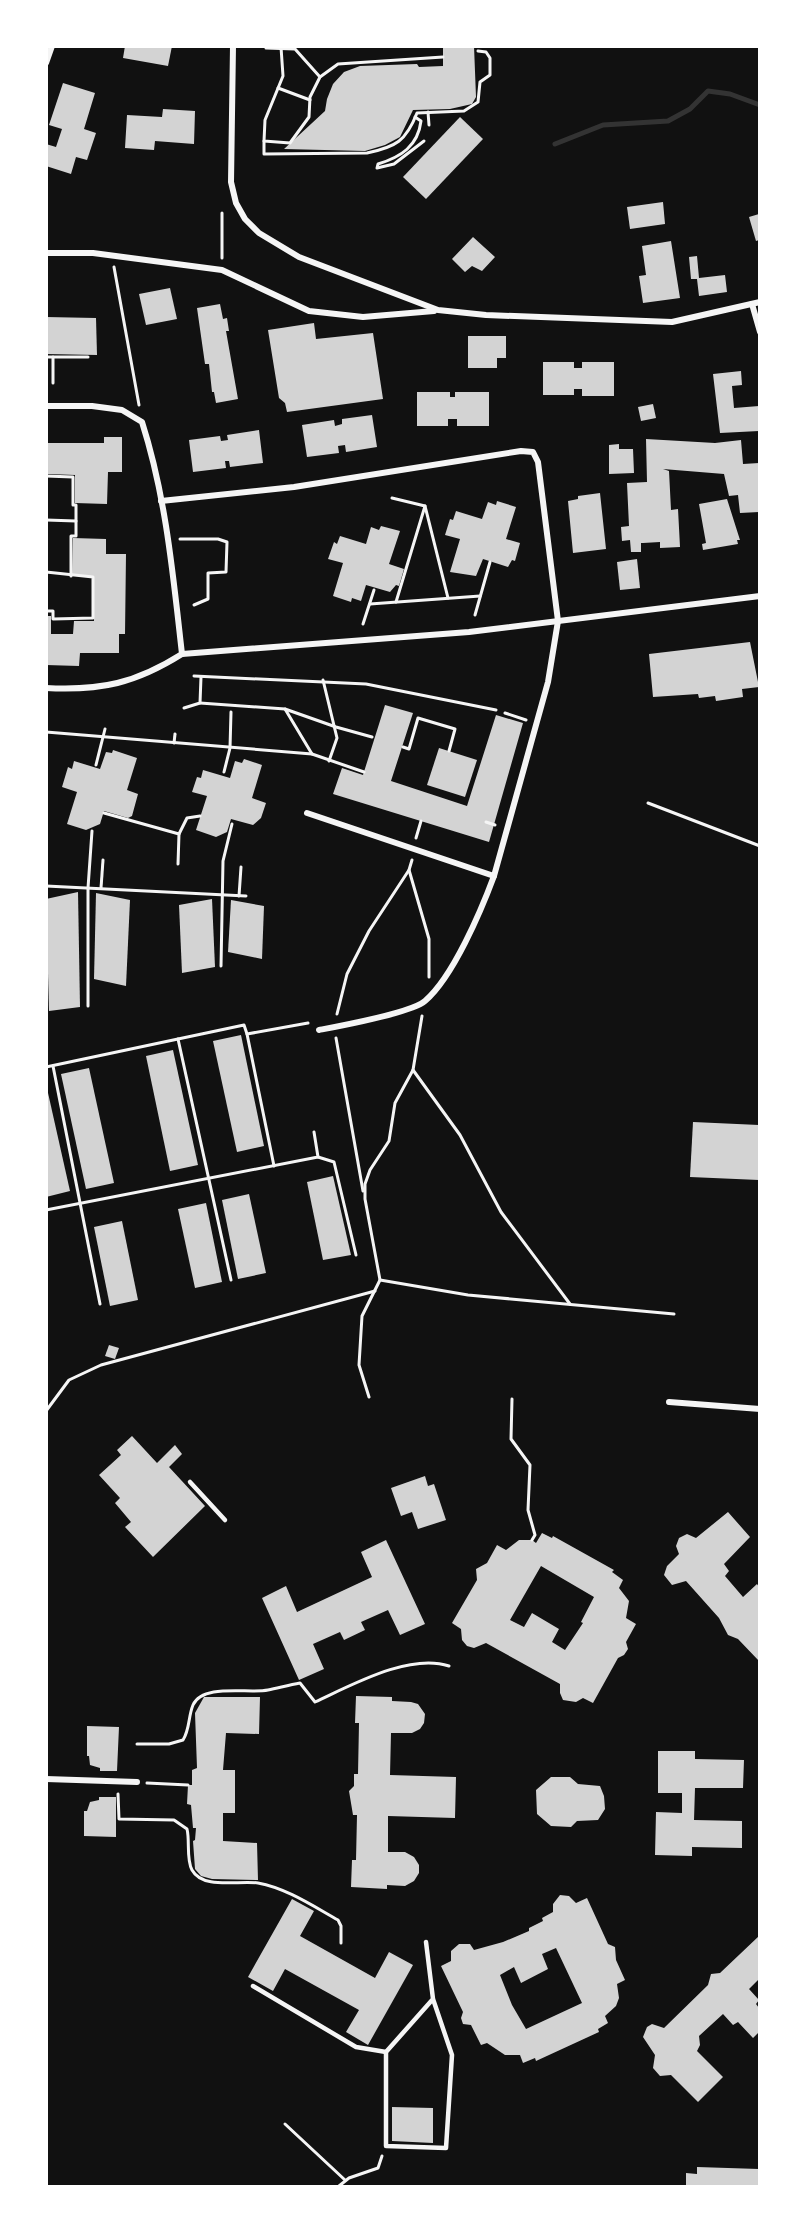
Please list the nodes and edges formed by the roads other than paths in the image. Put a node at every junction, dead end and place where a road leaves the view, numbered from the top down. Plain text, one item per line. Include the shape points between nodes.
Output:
1 (52, 46) edge
2 (233, 46) edge
3 (46, 63) edge
4 (46, 253) edge
5 (756, 303) edge
6 (438, 310) junction
7 (759, 332) edge
8 (46, 406) edge
9 (161, 501) junction
10 (759, 596) edge
11 (558, 621) junction
12 (182, 654) junction
13 (46, 688) edge
14 (307, 813) dead end
15 (494, 876) junction
16 (319, 1030) dead end
17 (669, 1402) dead end
18 (759, 1409) edge
19 (190, 1482) dead end
20 (225, 1520) dead end
21 (46, 1779) edge
22 (137, 1782) dead end
23 (426, 1942) dead end
24 (253, 1986) dead end
25 (433, 1999) junction
26 (387, 2052) junction

1 - 3 street
2 - 6 street via 231,182 245,219 259,233 299,257
4 - 6 street via 112,256 222,270 309,311 363,317
5 - 6 street via 672,322
5 - 7 street
8 - 9 street via 122,410 142,422
9 - 11 street via 533,452 538,462
9 - 12 street
10 - 11 street
11 - 12 street via 469,632
11 - 15 street via 548,682
12 - 13 street via 151,673 117,684 82,690
14 - 15 street
15 - 16 street via 454,966 424,1002 385,1016
17 - 18 street
19 - 20 lane
21 - 22 street
23 - 25 lane
24 - 26 lane via 356,2047
25 - 26 lane
25 - 26 lane via 452,2055 446,2148 386,2146

